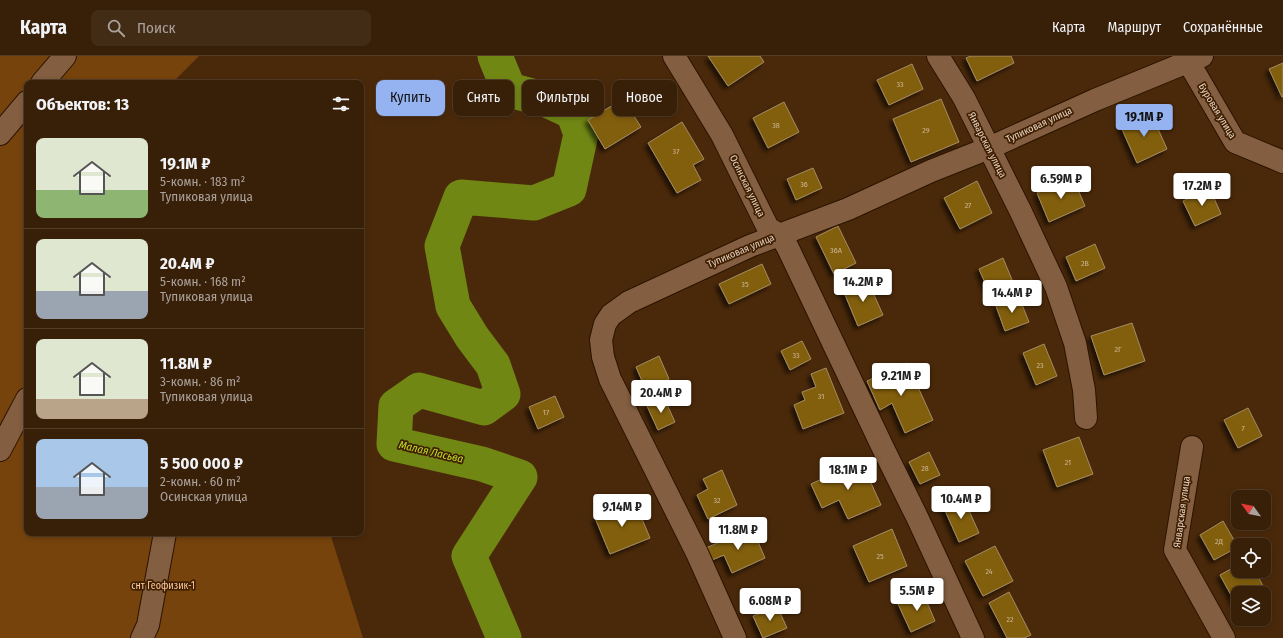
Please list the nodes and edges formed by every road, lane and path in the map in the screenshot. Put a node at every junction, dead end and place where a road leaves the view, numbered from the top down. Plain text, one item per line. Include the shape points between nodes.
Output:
1 (65, 56) edge
2 (674, 56) edge
3 (938, 56) edge
4 (1191, 58) edge
5 (45, 80) edge
6 (24, 106) edge
7 (0, 134) edge
8 (989, 148) junction
9 (1283, 162) edge
10 (780, 235) junction
11 (24, 405) edge
12 (1086, 418) dead end
13 (1192, 447) dead end
14 (0, 450) edge
15 (164, 536) edge
16 (142, 638) edge
17 (735, 638) edge
18 (973, 638) edge
19 (1224, 638) edge

1 - 5 street
2 - 10 street, Осинская улица via 722,135 768,228
3 - 8 street, Январская улица via 964,98
4 - 8 street, Тупиковая улица
4 - 9 street, Буровая улица via 1235,142
6 - 7 street
8 - 10 street, Тупиковая улица via 834,215
8 - 12 street, Январская улица via 1056,287 1067,316 1084,390
10 - 17 street, Тупиковая улица via 629,302 611,315 600,340 610,379 690,539
10 - 18 street, Осинская улица via 788,246
11 - 14 street
13 - 19 street, Январская улица via 1175,550
15 - 16 street via 148,625

